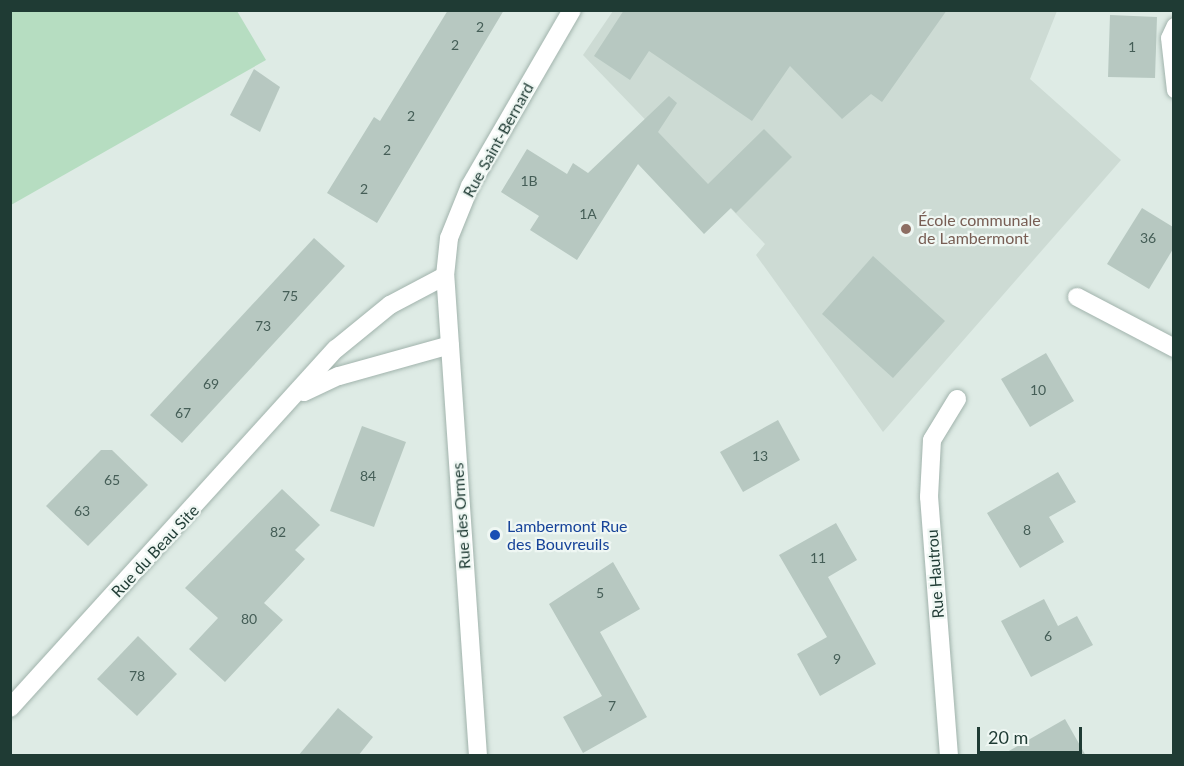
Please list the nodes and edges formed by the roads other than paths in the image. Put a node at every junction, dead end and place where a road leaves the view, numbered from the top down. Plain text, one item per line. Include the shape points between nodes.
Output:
1 (572, 10) edge
2 (1173, 25) edge
3 (1173, 92) edge
4 (445, 276) junction
5 (1077, 297) dead end
6 (450, 345) junction
7 (1173, 348) edge
8 (300, 394) junction
9 (957, 399) dead end
10 (10, 708) edge
11 (478, 756) edge
12 (949, 756) edge

1 - 4 street, Rue Saint-Bernard via 470,186 449,238
2 - 3 lane via 1168,38
4 - 6 street, Rue des Ormes
4 - 8 street, Rue du Beau Site via 390,305 336,349
5 - 7 street
6 - 8 street, Rue du Beau Site via 339,376
6 - 11 street, Rue des Ormes
8 - 10 street, Rue du Beau Site
9 - 12 street, Rue Hautrou via 932,440 929,497

